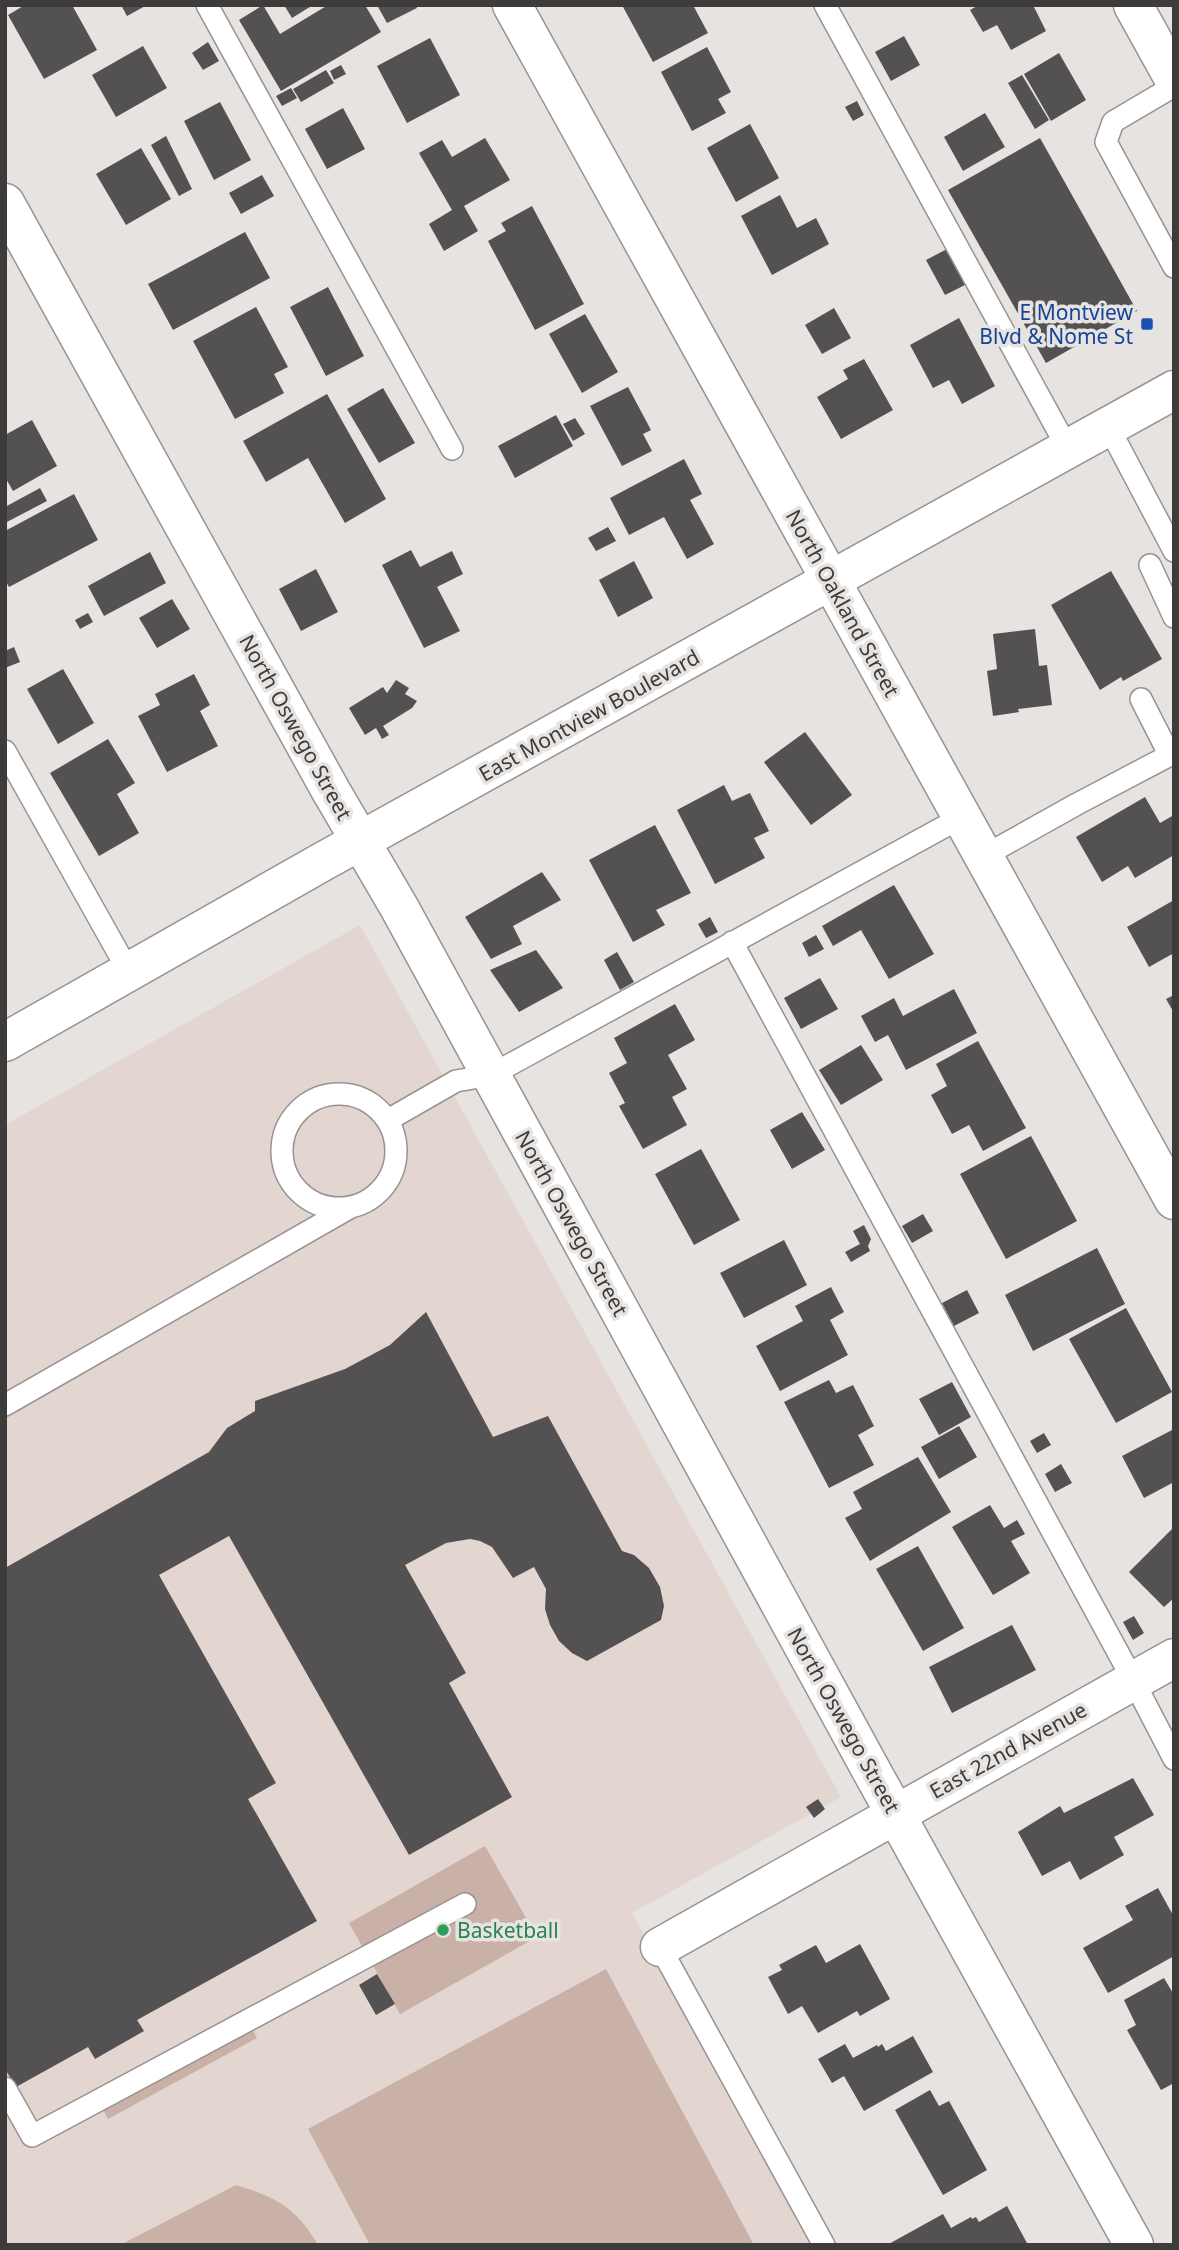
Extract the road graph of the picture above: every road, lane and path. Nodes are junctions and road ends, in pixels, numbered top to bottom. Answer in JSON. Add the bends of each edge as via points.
{"nodes":[{"id":1,"x":207,"y":5,"type":"edge"},
{"id":2,"x":512,"y":5,"type":"edge"},
{"id":3,"x":825,"y":5,"type":"edge"},
{"id":4,"x":1133,"y":5,"type":"edge"},
{"id":5,"x":1174,"y":79,"type":"edge"},
{"id":6,"x":1174,"y":86,"type":"edge"},
{"id":7,"x":5,"y":203,"type":"edge"},
{"id":8,"x":1174,"y":267,"type":"edge"},
{"id":9,"x":1174,"y":390,"type":"edge"},
{"id":10,"x":1108,"y":426,"type":"junction"},
{"id":11,"x":452,"y":449,"type":"dead end"},
{"id":12,"x":1068,"y":449,"type":"junction"},
{"id":13,"x":1174,"y":551,"type":"edge"},
{"id":14,"x":1150,"y":565,"type":"dead end"},
{"id":15,"x":831,"y":582,"type":"junction"},
{"id":16,"x":1174,"y":617,"type":"edge"},
{"id":17,"x":1141,"y":699,"type":"dead end"},
{"id":18,"x":5,"y":751,"type":"edge"},
{"id":19,"x":1172,"y":755,"type":"edge"},
{"id":20,"x":962,"y":817,"type":"junction"},
{"id":21,"x":360,"y":841,"type":"junction"},
{"id":22,"x":984,"y":856,"type":"junction"},
{"id":23,"x":732,"y":942,"type":"junction"},
{"id":24,"x":129,"y":972,"type":"junction"},
{"id":25,"x":5,"y":1042,"type":"edge"},
{"id":26,"x":491,"y":1075,"type":"junction"},
{"id":27,"x":388,"y":1121,"type":"junction"},
{"id":28,"x":1174,"y":1200,"type":"edge"},
{"id":29,"x":351,"y":1207,"type":"junction"},
{"id":30,"x":5,"y":1405,"type":"edge"},
{"id":31,"x":1174,"y":1658,"type":"edge"},
{"id":32,"x":1133,"y":1680,"type":"junction"},
{"id":33,"x":1174,"y":1759,"type":"edge"},
{"id":34,"x":895,"y":1814,"type":"junction"},
{"id":35,"x":465,"y":1904,"type":"dead end"},
{"id":36,"x":660,"y":1947,"type":"joint"},
{"id":37,"x":5,"y":2088,"type":"edge"},
{"id":38,"x":824,"y":2245,"type":"edge"},
{"id":39,"x":1134,"y":2245,"type":"edge"}],
"edges":[{"from":1,"to":11,"type":"lane"},
{"from":2,"to":15,"type":"street","name":"North Oakland Street"},
{"from":3,"to":12,"type":"lane"},
{"from":4,"to":5,"type":"street"},
{"from":6,"to":8,"type":"lane","via":[[1113,122],[1106,142]]},
{"from":7,"to":21,"type":"street","name":"North Oswego Street"},
{"from":9,"to":10,"type":"street","name":"East Montview Boulevard"},
{"from":10,"to":12,"type":"street","name":"East Montview Boulevard"},
{"from":10,"to":13,"type":"lane"},
{"from":12,"to":15,"type":"street","name":"East Montview Boulevard"},
{"from":14,"to":16,"type":"lane"},
{"from":15,"to":20,"type":"street","name":"North Oakland Street"},
{"from":15,"to":21,"type":"street","name":"East Montview Boulevard"},
{"from":17,"to":19,"type":"lane"},
{"from":18,"to":24,"type":"lane"},
{"from":19,"to":22,"type":"lane"},
{"from":20,"to":22,"type":"street","name":"North Oakland Street"},
{"from":20,"to":23,"type":"lane"},
{"from":21,"to":24,"type":"street","name":"East Montview Boulevard"},
{"from":21,"to":26,"type":"street","name":"North Oswego Street"},
{"from":22,"to":28,"type":"street","name":"North Oakland Street"},
{"from":23,"to":26,"type":"lane"},
{"from":23,"to":32,"type":"lane"},
{"from":24,"to":25,"type":"street","name":"East Montview Boulevard"},
{"from":26,"to":27,"type":"lane","via":[[456,1081]]},
{"from":26,"to":34,"type":"street","name":"North Oswego Street"},
{"from":27,"to":29,"type":"lane","via":[[397,1156],[392,1173],[368,1201]]},
{"from":27,"to":29,"type":"lane","via":[[358,1097],[338,1094],[303,1107],[290,1122],[282,1160],[288,1178],[315,1203]]},
{"from":29,"to":30,"type":"lane"},
{"from":31,"to":32,"type":"street","name":"East 22nd Avenue"},
{"from":32,"to":33,"type":"lane"},
{"from":32,"to":34,"type":"street","name":"East 22nd Avenue"},
{"from":34,"to":36,"type":"street","name":"East 22nd Avenue"},
{"from":34,"to":39,"type":"street","name":"North Oswego Street"},
{"from":35,"to":37,"type":"lane","via":[[32,2136]]},
{"from":36,"to":38,"type":"lane"}]}
